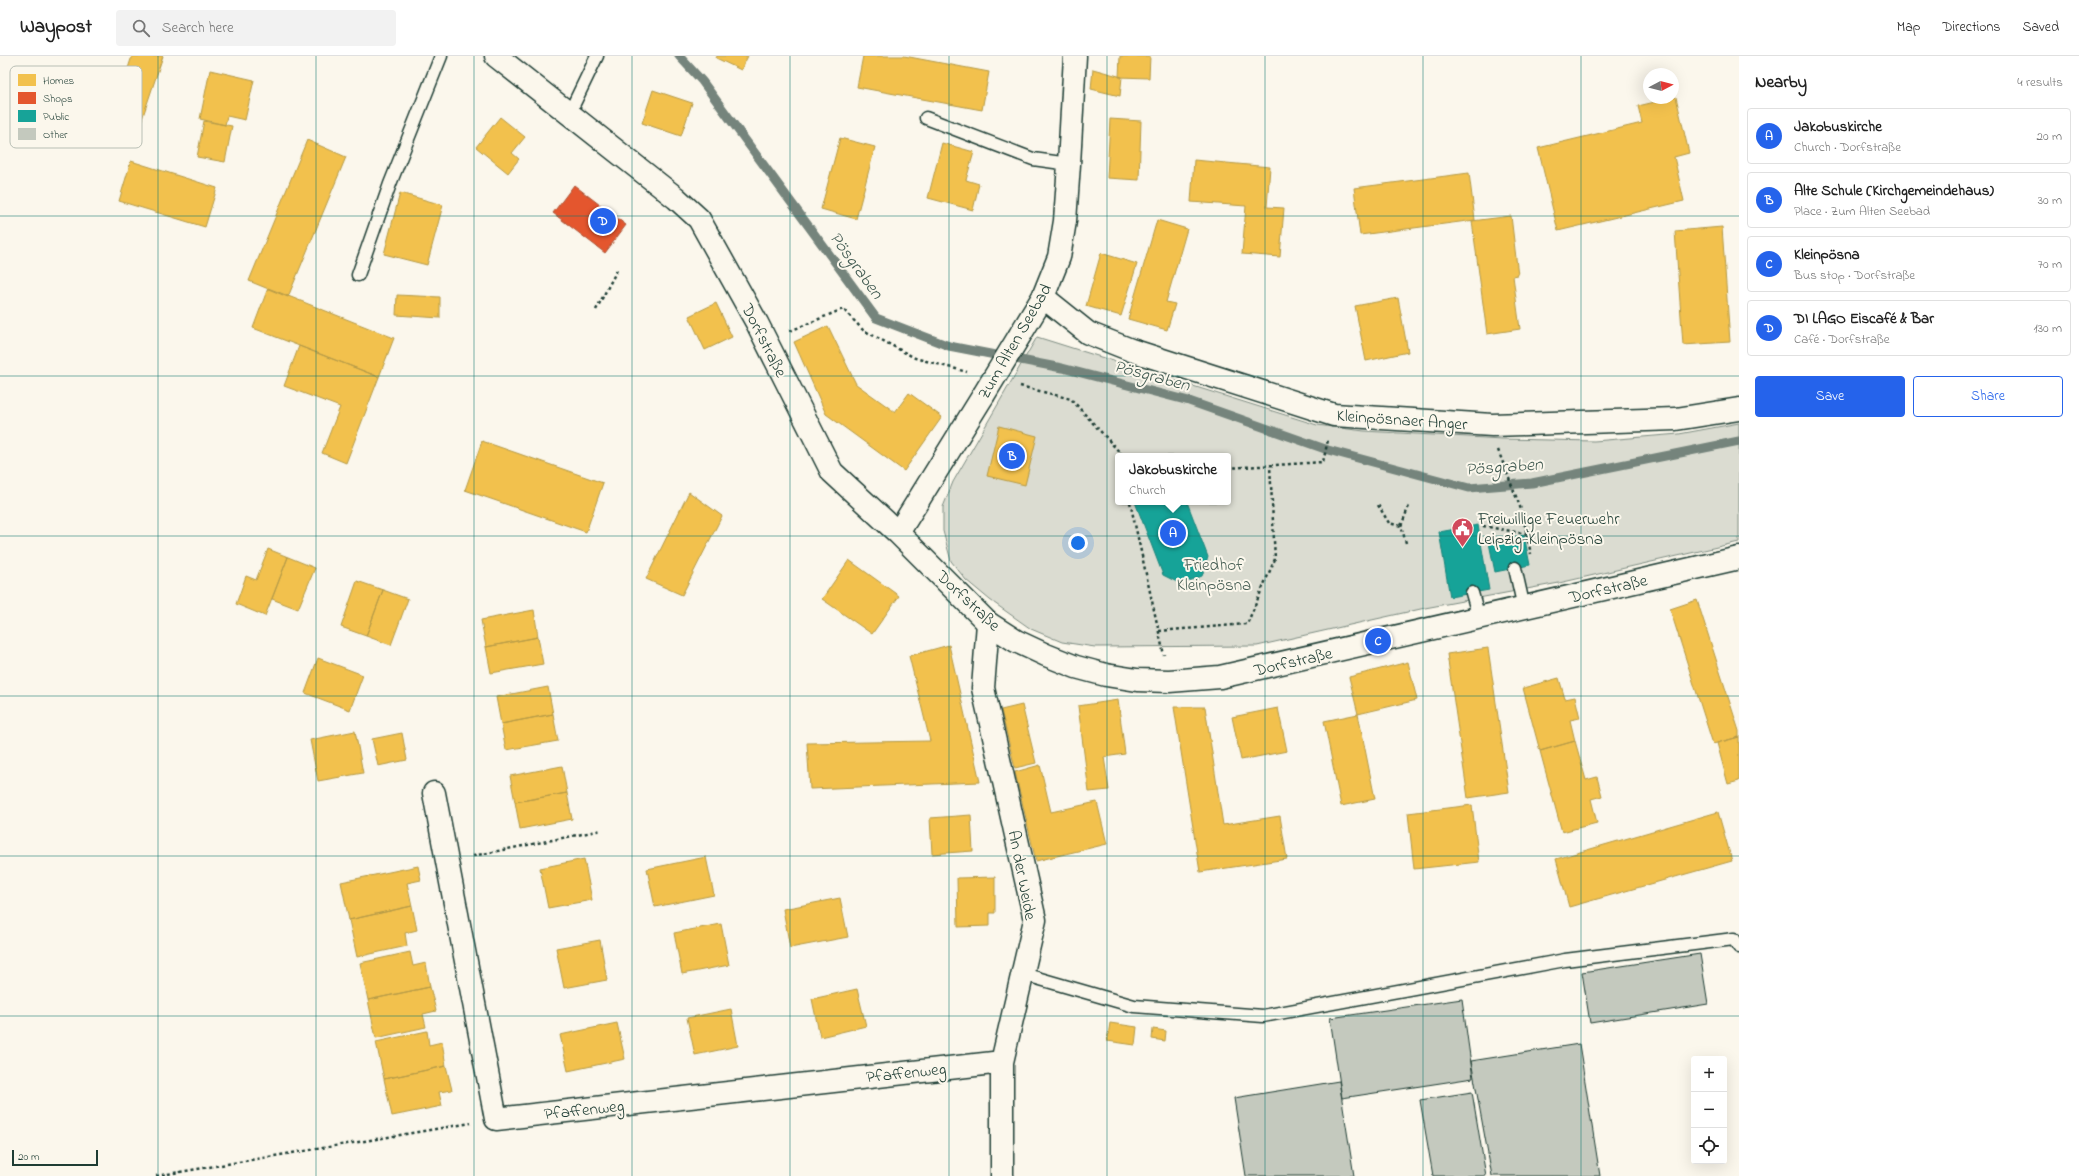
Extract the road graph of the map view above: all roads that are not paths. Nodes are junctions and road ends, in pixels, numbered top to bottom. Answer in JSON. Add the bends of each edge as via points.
{"nodes":[{"id":1,"x":441,"y":56,"type":"edge"},
{"id":2,"x":496,"y":56,"type":"edge"},
{"id":3,"x":597,"y":56,"type":"edge"},
{"id":4,"x":1075,"y":56,"type":"edge"},
{"id":5,"x":569,"y":114,"type":"junction"},
{"id":6,"x":926,"y":118,"type":"dead end"},
{"id":7,"x":1069,"y":164,"type":"junction"},
{"id":8,"x":358,"y":275,"type":"dead end"},
{"id":9,"x":1043,"y":297,"type":"junction"},
{"id":10,"x":1739,"y":410,"type":"edge"},
{"id":11,"x":898,"y":533,"type":"junction"},
{"id":12,"x":1739,"y":558,"type":"edge"},
{"id":13,"x":1515,"y":568,"type":"dead end"},
{"id":14,"x":1472,"y":593,"type":"dead end"},
{"id":15,"x":1524,"y":608,"type":"junction"},
{"id":16,"x":1479,"y":618,"type":"junction"},
{"id":17,"x":988,"y":623,"type":"junction"},
{"id":18,"x":434,"y":793,"type":"dead end"},
{"id":19,"x":1739,"y":947,"type":"edge"},
{"id":20,"x":1022,"y":974,"type":"junction"},
{"id":21,"x":1002,"y":1062,"type":"junction"},
{"id":22,"x":1002,"y":1176,"type":"edge"}],
"edges":[{"from":1,"to":8,"type":"lane","via":[[390,184]]},
{"from":2,"to":5,"type":"street","name":"Dorfstraße"},
{"from":3,"to":5,"type":"lane"},
{"from":4,"to":7,"type":"street","name":"Zum Alten Seebad"},
{"from":5,"to":11,"type":"street","name":"Dorfstraße","via":[[676,198],[699,220],[766,341],[832,472]]},
{"from":6,"to":7,"type":"lane","via":[[1034,159]]},
{"from":7,"to":9,"type":"street","name":"Zum Alten Seebad","via":[[1065,221],[1059,256]]},
{"from":9,"to":10,"type":"street","name":"Kleinpösnaer Anger","via":[[1088,333],[1131,350],[1334,415],[1492,425],[1676,419]]},
{"from":9,"to":11,"type":"street","name":"Zum Alten Seebad","bridge":true},
{"from":11,"to":17,"type":"street","name":"Dorfstraße"},
{"from":12,"to":15,"type":"street","name":"Dorfstraße"},
{"from":13,"to":15,"type":"lane"},
{"from":14,"to":16,"type":"lane"},
{"from":15,"to":16,"type":"street","name":"Dorfstraße"},
{"from":16,"to":17,"type":"street","name":"Dorfstraße","via":[[1220,678],[1169,681],[1122,677],[1076,667],[1016,641]]},
{"from":17,"to":20,"type":"street","name":"An der Weide","via":[[983,688],[1035,920]]},
{"from":18,"to":21,"type":"street","name":"Pfaffenweg","via":[[496,1119]]},
{"from":19,"to":20,"type":"lane","via":[[1734,939],[1565,960],[1263,1016],[1134,1006]]},
{"from":20,"to":21,"type":"street","name":"An der Weide"},
{"from":21,"to":22,"type":"street","name":"An der Weide"}]}
